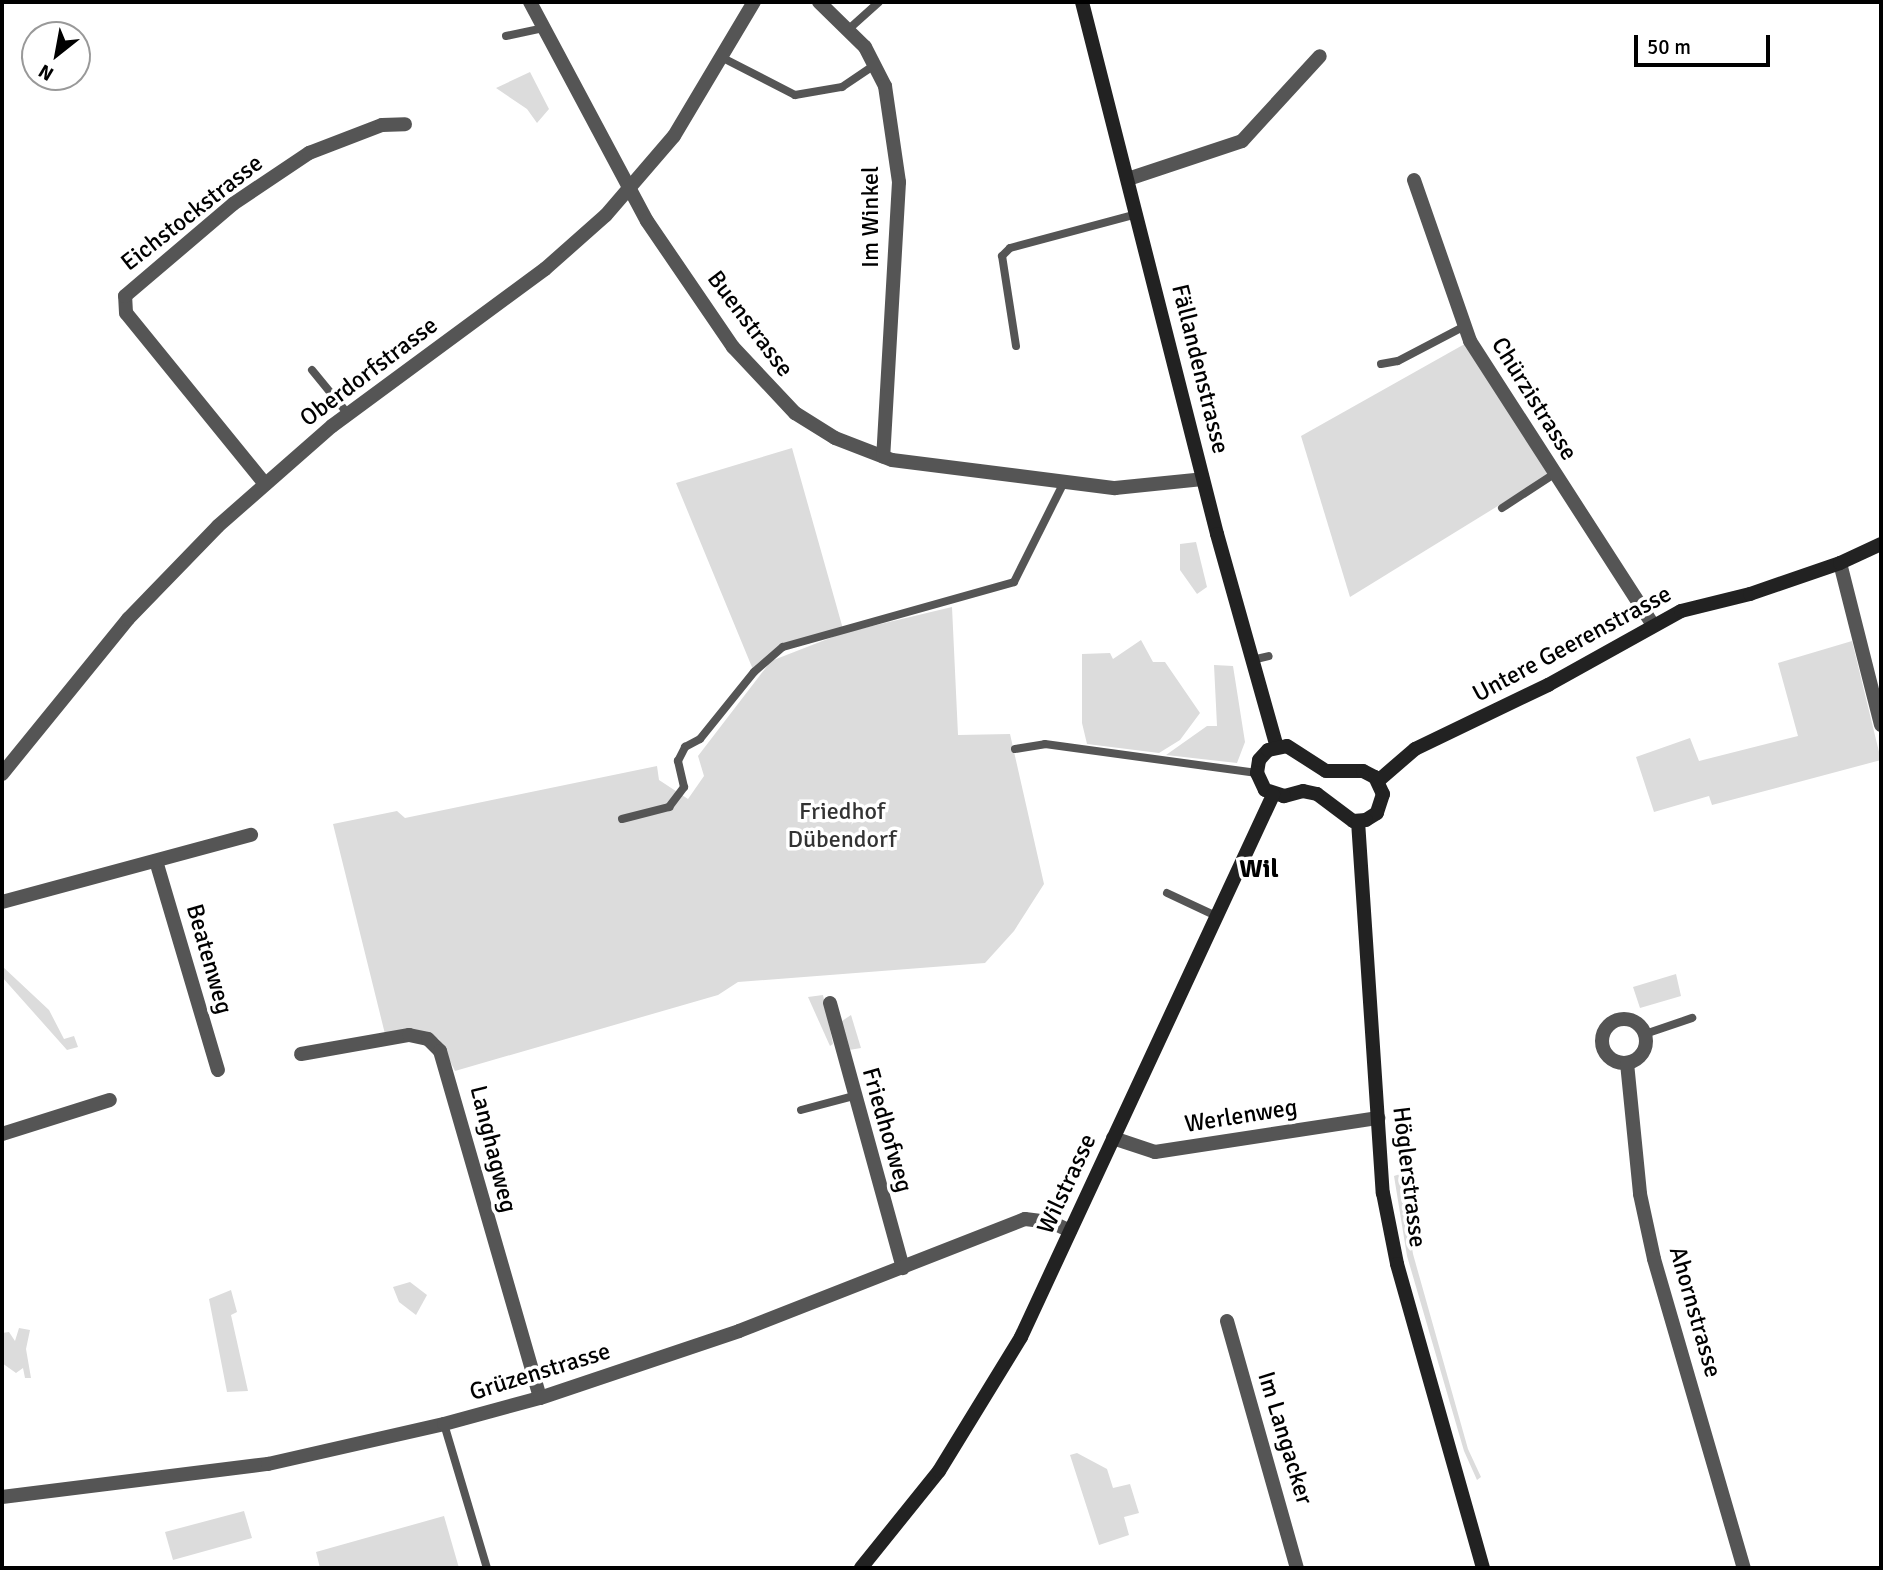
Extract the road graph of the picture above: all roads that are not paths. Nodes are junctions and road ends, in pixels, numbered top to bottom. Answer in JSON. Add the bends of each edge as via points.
{"nodes":[{"id":1,"x":530,"y":2,"type":"edge"},
{"id":2,"x":754,"y":2,"type":"edge"},
{"id":3,"x":820,"y":2,"type":"edge"},
{"id":4,"x":879,"y":2,"type":"edge"},
{"id":5,"x":1082,"y":2,"type":"edge"},
{"id":6,"x":543,"y":28,"type":"junction"},
{"id":7,"x":850,"y":28,"type":"junction"},
{"id":8,"x":506,"y":36,"type":"dead end"},
{"id":9,"x":1320,"y":57,"type":"dead end"},
{"id":10,"x":723,"y":58,"type":"junction"},
{"id":11,"x":875,"y":65,"type":"junction"},
{"id":12,"x":405,"y":124,"type":"dead end"},
{"id":13,"x":1128,"y":179,"type":"junction"},
{"id":14,"x":1413,"y":180,"type":"dead end"},
{"id":15,"x":631,"y":187,"type":"junction"},
{"id":16,"x":1137,"y":214,"type":"junction"},
{"id":17,"x":1465,"y":326,"type":"junction"},
{"id":18,"x":1016,"y":346,"type":"dead end"},
{"id":19,"x":1381,"y":364,"type":"dead end"},
{"id":20,"x":312,"y":370,"type":"dead end"},
{"id":21,"x":348,"y":414,"type":"junction"},
{"id":22,"x":883,"y":457,"type":"junction"},
{"id":23,"x":1555,"y":474,"type":"junction"},
{"id":24,"x":1203,"y":479,"type":"junction"},
{"id":25,"x":265,"y":484,"type":"junction"},
{"id":26,"x":1063,"y":484,"type":"junction"},
{"id":27,"x":1502,"y":508,"type":"dead end"},
{"id":28,"x":1881,"y":544,"type":"edge"},
{"id":29,"x":1840,"y":563,"type":"junction"},
{"id":30,"x":1653,"y":625,"type":"junction"},
{"id":31,"x":1269,"y":656,"type":"dead end"},
{"id":32,"x":1252,"y":660,"type":"junction"},
{"id":33,"x":1881,"y":725,"type":"edge"},
{"id":34,"x":1277,"y":747,"type":"junction"},
{"id":35,"x":1015,"y":749,"type":"dead end"},
{"id":36,"x":1257,"y":773,"type":"junction"},
{"id":37,"x":2,"y":774,"type":"edge"},
{"id":38,"x":1378,"y":780,"type":"junction"},
{"id":39,"x":1273,"y":794,"type":"junction"},
{"id":40,"x":622,"y":819,"type":"dead end"},
{"id":41,"x":1358,"y":821,"type":"junction"},
{"id":42,"x":251,"y":835,"type":"dead end"},
{"id":43,"x":156,"y":861,"type":"junction"},
{"id":44,"x":1167,"y":893,"type":"dead end"},
{"id":45,"x":2,"y":902,"type":"edge"},
{"id":46,"x":1216,"y":916,"type":"junction"},
{"id":47,"x":830,"y":1003,"type":"dead end"},
{"id":48,"x":1692,"y":1018,"type":"dead end"},
{"id":49,"x":1646,"y":1034,"type":"junction"},
{"id":50,"x":301,"y":1054,"type":"dead end"},
{"id":51,"x":1627,"y":1063,"type":"junction"},
{"id":52,"x":218,"y":1070,"type":"dead end"},
{"id":53,"x":854,"y":1096,"type":"junction"},
{"id":54,"x":110,"y":1100,"type":"dead end"},
{"id":55,"x":801,"y":1110,"type":"dead end"},
{"id":56,"x":1378,"y":1118,"type":"junction"},
{"id":57,"x":2,"y":1134,"type":"edge"},
{"id":58,"x":1113,"y":1138,"type":"junction"},
{"id":59,"x":1070,"y":1231,"type":"junction"},
{"id":60,"x":903,"y":1268,"type":"junction"},
{"id":61,"x":1227,"y":1321,"type":"dead end"},
{"id":62,"x":540,"y":1398,"type":"junction"},
{"id":63,"x":444,"y":1424,"type":"junction"},
{"id":64,"x":2,"y":1497,"type":"edge"},
{"id":65,"x":487,"y":1568,"type":"edge"},
{"id":66,"x":861,"y":1568,"type":"edge"},
{"id":67,"x":1297,"y":1568,"type":"edge"},
{"id":68,"x":1483,"y":1568,"type":"edge"},
{"id":69,"x":1744,"y":1568,"type":"edge"}],
"edges":[{"from":1,"to":6,"type":"street","name":"Buenstrasse"},
{"from":2,"to":10,"type":"street","name":"Oberdorfstrasse"},
{"from":3,"to":7,"type":"street","name":"Im Winkel"},
{"from":4,"to":7,"type":"lane"},
{"from":5,"to":13,"type":"main road","name":"Fällandenstrasse"},
{"from":6,"to":8,"type":"lane"},
{"from":6,"to":15,"type":"street","name":"Buenstrasse"},
{"from":7,"to":11,"type":"street","name":"Im Winkel"},
{"from":9,"to":13,"type":"street","via":[[1242,141]]},
{"from":10,"to":11,"type":"lane","via":[[795,95],[842,87]]},
{"from":10,"to":15,"type":"street","name":"Oberdorfstrasse","via":[[674,136]]},
{"from":11,"to":22,"type":"street","name":"Im Winkel","via":[[885,86],[899,182]]},
{"from":12,"to":25,"type":"street","name":"Eichstockstrasse","via":[[382,125],[309,153],[233,204],[125,296],[126,313]]},
{"from":13,"to":16,"type":"main road","name":"Fällandenstrasse"},
{"from":14,"to":17,"type":"street","name":"Chürzistrasse"},
{"from":15,"to":21,"type":"street","name":"Oberdorfstrasse","via":[[545,269]]},
{"from":15,"to":22,"type":"street","name":"Buenstrasse","via":[[655,233],[765,385],[812,426]]},
{"from":16,"to":18,"type":"lane","via":[[1010,248],[1002,256]]},
{"from":16,"to":24,"type":"main road","name":"Fällandenstrasse"},
{"from":17,"to":19,"type":"lane","via":[[1398,361]]},
{"from":17,"to":23,"type":"street","name":"Chürzistrasse","via":[[1470,341]]},
{"from":20,"to":21,"type":"lane"},
{"from":21,"to":25,"type":"street","name":"Oberdorfstrasse"},
{"from":22,"to":26,"type":"street","name":"Buenstrasse"},
{"from":23,"to":27,"type":"lane"},
{"from":23,"to":30,"type":"street","name":"Chürzistrasse"},
{"from":24,"to":26,"type":"street","name":"Buenstrasse","via":[[1115,488]]},
{"from":24,"to":32,"type":"main road","name":"Fällandenstrasse"},
{"from":25,"to":37,"type":"street","name":"Oberdorfstrasse","via":[[128,619]]},
{"from":26,"to":40,"type":"lane","via":[[1014,582],[783,647],[754,671],[701,739],[685,747],[678,761],[684,786],[669,807]]},
{"from":28,"to":29,"type":"main road","name":"Untere Geerenstrasse"},
{"from":29,"to":30,"type":"main road","name":"Untere Geerenstrasse","via":[[1750,594],[1696,606]]},
{"from":29,"to":33,"type":"street"},
{"from":30,"to":38,"type":"main road","name":"Untere Geerenstrasse","via":[[1548,685],[1415,749]]},
{"from":31,"to":32,"type":"lane"},
{"from":32,"to":34,"type":"main road","name":"Fällandenstrasse"},
{"from":34,"to":36,"type":"main road","via":[[1263,754]]},
{"from":34,"to":38,"type":"main road","via":[[1293,748],[1326,771],[1363,771]]},
{"from":35,"to":36,"type":"lane","via":[[1045,744]]},
{"from":36,"to":39,"type":"main road","via":[[1261,785]]},
{"from":38,"to":41,"type":"main road","via":[[1381,807],[1372,817]]},
{"from":39,"to":41,"type":"main road","via":[[1317,794],[1342,815]]},
{"from":39,"to":46,"type":"main road","name":"Wilstrasse"},
{"from":41,"to":56,"type":"main road","name":"Höglerstrasse"},
{"from":42,"to":43,"type":"street"},
{"from":43,"to":45,"type":"street"},
{"from":43,"to":52,"type":"street","name":"Beatenweg"},
{"from":44,"to":46,"type":"lane"},
{"from":46,"to":58,"type":"main road","name":"Wilstrasse"},
{"from":47,"to":53,"type":"street","name":"Friedhofweg"},
{"from":48,"to":49,"type":"lane"},
{"from":49,"to":51,"type":"street","via":[[1643,1053]]},
{"from":49,"to":51,"type":"street","via":[[1638,1023],[1626,1018],[1607,1026],[1602,1048],[1612,1060]]},
{"from":50,"to":62,"type":"street","name":"Langhagweg","via":[[409,1035],[428,1040],[440,1051]]},
{"from":51,"to":69,"type":"street","name":"Ahornstrasse","via":[[1640,1194],[1654,1259]]},
{"from":53,"to":55,"type":"lane"},
{"from":53,"to":60,"type":"street","name":"Friedhofweg"},
{"from":54,"to":57,"type":"street"},
{"from":56,"to":58,"type":"street","name":"Werlenweg","via":[[1155,1152]]},
{"from":56,"to":68,"type":"main road","name":"Höglerstrasse","via":[[1383,1193],[1397,1264]]},
{"from":58,"to":59,"type":"main road","name":"Wilstrasse"},
{"from":59,"to":60,"type":"street","name":"Grüzenstrasse","via":[[1051,1222],[1025,1219]]},
{"from":59,"to":66,"type":"main road","name":"Wilstrasse","via":[[1021,1337],[966,1430]]},
{"from":60,"to":62,"type":"street","name":"Grüzenstrasse","via":[[739,1331]]},
{"from":61,"to":67,"type":"street","name":"Im Langacker"},
{"from":62,"to":63,"type":"street","name":"Grüzenstrasse"},
{"from":63,"to":64,"type":"street","name":"Grüzenstrasse","via":[[268,1464]]},
{"from":63,"to":65,"type":"lane"}]}
